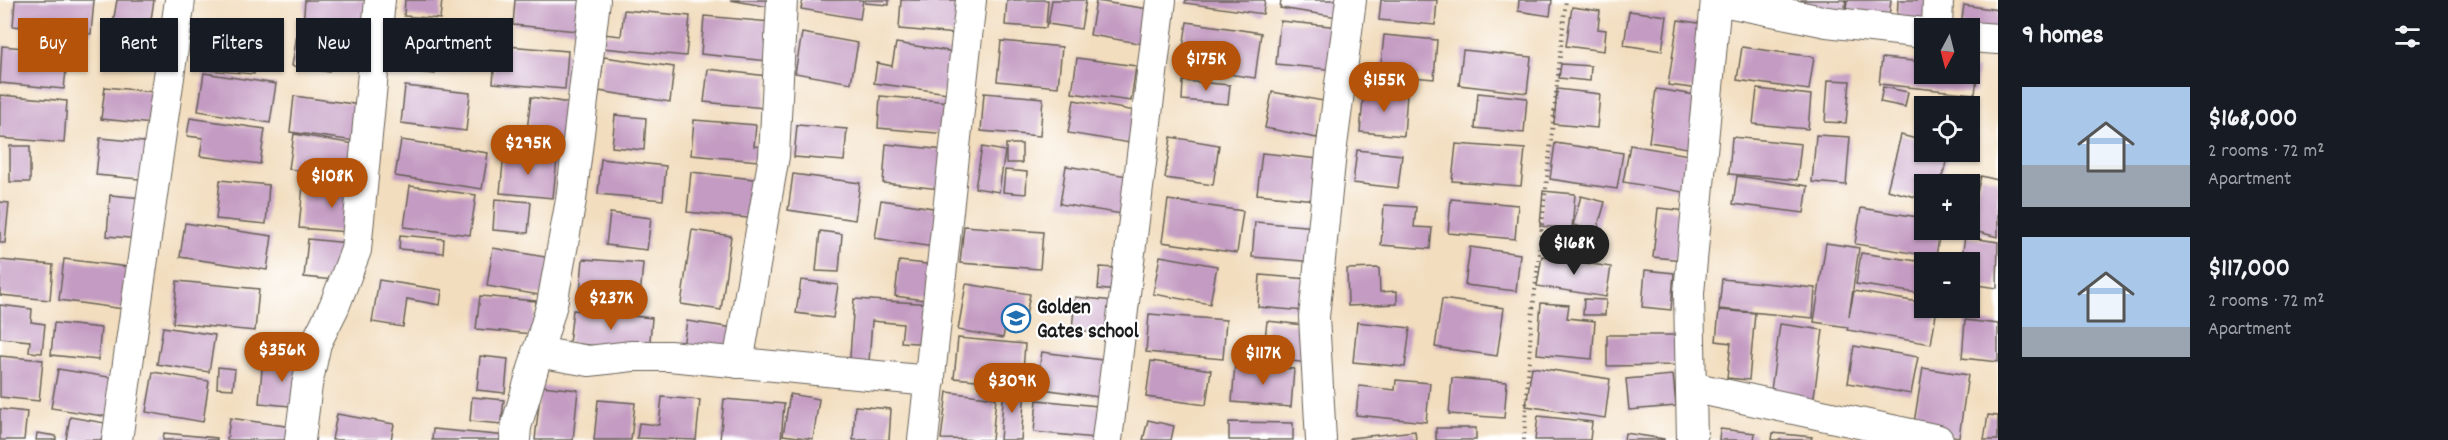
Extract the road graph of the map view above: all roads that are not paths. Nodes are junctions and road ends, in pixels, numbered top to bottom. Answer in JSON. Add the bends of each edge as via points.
{"nodes":[{"id":1,"x":180,"y":0,"type":"edge"},
{"id":2,"x":380,"y":0,"type":"edge"},
{"id":3,"x":595,"y":0,"type":"edge"},
{"id":4,"x":782,"y":0,"type":"edge"},
{"id":5,"x":970,"y":0,"type":"edge"},
{"id":6,"x":1161,"y":0,"type":"edge"},
{"id":7,"x":1351,"y":0,"type":"edge"},
{"id":8,"x":1716,"y":0,"type":"edge"},
{"id":9,"x":1938,"y":0,"type":"edge"},
{"id":10,"x":1780,"y":6,"type":"edge"},
{"id":11,"x":1937,"y":18,"type":"edge"},
{"id":12,"x":1914,"y":32,"type":"edge"},
{"id":13,"x":1980,"y":38,"type":"edge"},
{"id":14,"x":1998,"y":39,"type":"edge"},
{"id":15,"x":537,"y":352,"type":"junction"},
{"id":16,"x":738,"y":363,"type":"junction"},
{"id":17,"x":930,"y":381,"type":"junction"},
{"id":18,"x":1691,"y":387,"type":"junction"},
{"id":19,"x":117,"y":440,"type":"edge"},
{"id":20,"x":300,"y":440,"type":"edge"},
{"id":21,"x":515,"y":440,"type":"edge"},
{"id":22,"x":923,"y":440,"type":"edge"},
{"id":23,"x":1107,"y":440,"type":"edge"},
{"id":24,"x":1322,"y":440,"type":"edge"},
{"id":25,"x":1692,"y":440,"type":"edge"},
{"id":26,"x":1938,"y":440,"type":"edge"}],
"edges":[{"from":1,"to":19,"type":"street"},
{"from":2,"to":20,"type":"street","via":[[356,250],[316,343]]},
{"from":3,"to":15,"type":"street","via":[[571,200],[552,304]]},
{"from":4,"to":16,"type":"street","via":[[774,156]]},
{"from":5,"to":17,"type":"street"},
{"from":6,"to":23,"type":"street"},
{"from":7,"to":24,"type":"street","via":[[1314,317]]},
{"from":8,"to":10,"type":"street"},
{"from":8,"to":18,"type":"street","via":[[1689,293]]},
{"from":9,"to":11,"type":"street"},
{"from":10,"to":12,"type":"street","via":[[1827,22]]},
{"from":13,"to":14,"type":"street"},
{"from":15,"to":16,"type":"street","via":[[590,361],[669,356]]},
{"from":15,"to":21,"type":"street"},
{"from":16,"to":17,"type":"street"},
{"from":17,"to":22,"type":"street"},
{"from":18,"to":25,"type":"street"},
{"from":18,"to":26,"type":"street"}]}
